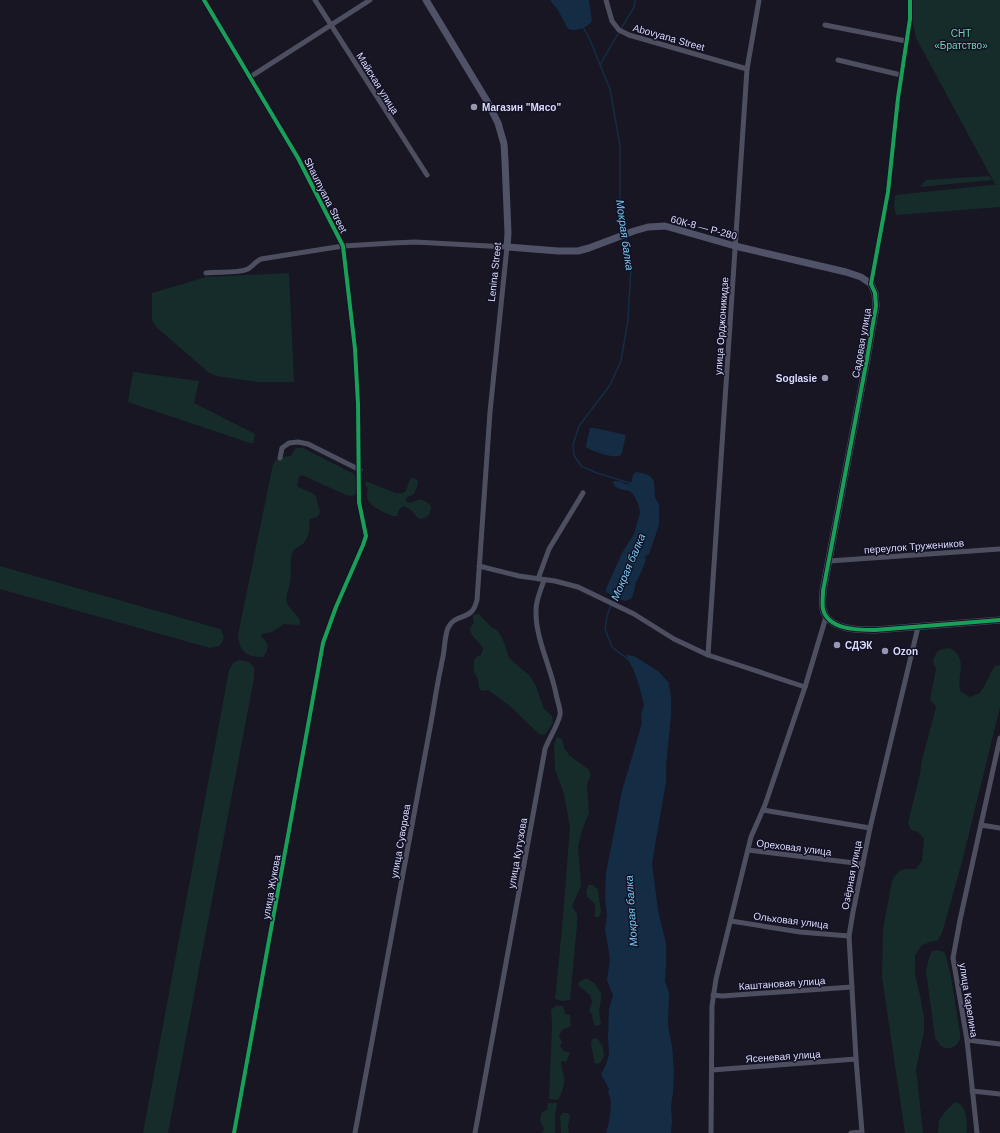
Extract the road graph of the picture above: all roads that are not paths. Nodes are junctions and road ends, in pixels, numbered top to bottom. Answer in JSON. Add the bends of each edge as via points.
{"nodes":[{"id":1,"x":204,"y":0,"type":"edge"},
{"id":2,"x":315,"y":0,"type":"edge"},
{"id":3,"x":370,"y":0,"type":"edge"},
{"id":4,"x":426,"y":0,"type":"edge"},
{"id":5,"x":606,"y":0,"type":"edge"},
{"id":6,"x":759,"y":0,"type":"edge"},
{"id":7,"x":910,"y":0,"type":"edge"},
{"id":8,"x":331,"y":25,"type":"junction"},
{"id":9,"x":825,"y":25,"type":"dead end"},
{"id":10,"x":906,"y":41,"type":"junction"},
{"id":11,"x":838,"y":60,"type":"dead end"},
{"id":12,"x":747,"y":69,"type":"junction"},
{"id":13,"x":902,"y":75,"type":"junction"},
{"id":14,"x":250,"y":76,"type":"junction"},
{"id":15,"x":426,"y":175,"type":"dead end"},
{"id":16,"x":343,"y":246,"type":"junction"},
{"id":17,"x":507,"y":246,"type":"junction"},
{"id":18,"x":735,"y":246,"type":"junction"},
{"id":19,"x":206,"y":273,"type":"dead end"},
{"id":20,"x":871,"y":284,"type":"junction"},
{"id":21,"x":280,"y":458,"type":"dead end"},
{"id":22,"x":360,"y":470,"type":"junction"},
{"id":23,"x":583,"y":493,"type":"dead end"},
{"id":24,"x":1000,"y":549,"type":"edge"},
{"id":25,"x":829,"y":561,"type":"junction"},
{"id":26,"x":479,"y":566,"type":"junction"},
{"id":27,"x":538,"y":579,"type":"junction"},
{"id":28,"x":544,"y":580,"type":"junction"},
{"id":29,"x":826,"y":617,"type":"junction"},
{"id":30,"x":1000,"y":620,"type":"edge"},
{"id":31,"x":918,"y":627,"type":"junction"},
{"id":32,"x":323,"y":643,"type":"joint"},
{"id":33,"x":708,"y":655,"type":"junction"},
{"id":34,"x":805,"y":686,"type":"junction"},
{"id":35,"x":1000,"y":738,"type":"edge"},
{"id":36,"x":763,"y":810,"type":"junction"},
{"id":37,"x":981,"y":825,"type":"junction"},
{"id":38,"x":870,"y":828,"type":"junction"},
{"id":39,"x":1000,"y":828,"type":"edge"},
{"id":40,"x":748,"y":850,"type":"junction"},
{"id":41,"x":862,"y":864,"type":"junction"},
{"id":42,"x":730,"y":921,"type":"junction"},
{"id":43,"x":849,"y":936,"type":"junction"},
{"id":44,"x":852,"y":987,"type":"junction"},
{"id":45,"x":713,"y":995,"type":"junction"},
{"id":46,"x":967,"y":1040,"type":"junction"},
{"id":47,"x":1000,"y":1044,"type":"edge"},
{"id":48,"x":856,"y":1059,"type":"junction"},
{"id":49,"x":712,"y":1070,"type":"junction"},
{"id":50,"x":972,"y":1091,"type":"junction"},
{"id":51,"x":1000,"y":1094,"type":"edge"},
{"id":52,"x":862,"y":1132,"type":"edge"},
{"id":53,"x":234,"y":1133,"type":"edge"},
{"id":54,"x":355,"y":1133,"type":"edge"},
{"id":55,"x":475,"y":1133,"type":"edge"},
{"id":56,"x":711,"y":1133,"type":"edge"},
{"id":57,"x":851,"y":1133,"type":"edge"},
{"id":58,"x":977,"y":1133,"type":"edge"}],
"edges":[{"from":1,"to":14,"type":"street","name":"Shaumyana Street"},
{"from":2,"to":8,"type":"street","name":"Майская улица"},
{"from":3,"to":8,"type":"street"},
{"from":4,"to":17,"type":"street","name":"Lenina Street","via":[[498,123],[506,161]]},
{"from":5,"to":12,"type":"street","name":"Abovyana Street","via":[[612,21],[619,30],[628,35]]},
{"from":6,"to":12,"type":"street","name":"улица Орджоникидзе"},
{"from":7,"to":10,"type":"street","name":"Садовая улица"},
{"from":8,"to":14,"type":"street"},
{"from":8,"to":15,"type":"street","name":"Майская улица"},
{"from":9,"to":10,"type":"street"},
{"from":10,"to":13,"type":"street","name":"Садовая улица"},
{"from":11,"to":13,"type":"street"},
{"from":12,"to":18,"type":"street","name":"улица Орджоникидзе"},
{"from":13,"to":20,"type":"street","name":"Садовая улица","via":[[888,192]]},
{"from":14,"to":16,"type":"street","name":"Shaumyana Street","via":[[298,158]]},
{"from":16,"to":17,"type":"street","via":[[415,242]]},
{"from":16,"to":19,"type":"street","via":[[261,259],[243,270]]},
{"from":16,"to":22,"type":"street","name":"Shaumyana Street","via":[[355,349]]},
{"from":17,"to":18,"type":"street","name":"60К-8 — Р-280","via":[[578,251],[634,231],[665,226]]},
{"from":17,"to":26,"type":"street","name":"Lenina Street","via":[[490,412]]},
{"from":18,"to":20,"type":"street","name":"60К-8 — Р-280","via":[[846,272]]},
{"from":18,"to":33,"type":"street","name":"улица Орджоникидзе"},
{"from":20,"to":25,"type":"street","name":"Садовая улица","via":[[876,306]]},
{"from":21,"to":22,"type":"street","via":[[282,448],[288,443],[298,442],[308,444]]},
{"from":22,"to":32,"type":"street","name":"Shaumyana Street","via":[[359,502],[366,536]]},
{"from":23,"to":27,"type":"street","via":[[549,549]]},
{"from":24,"to":25,"type":"street","name":"переулок Тружеников"},
{"from":25,"to":29,"type":"street","name":"Садовая улица","via":[[822,601]]},
{"from":26,"to":27,"type":"street"},
{"from":26,"to":54,"type":"street","name":"улица Суворова","via":[[475,607],[453,622],[447,631]]},
{"from":27,"to":28,"type":"street"},
{"from":28,"to":33,"type":"street","via":[[567,584],[589,592]]},
{"from":28,"to":55,"type":"street","name":"улица Кутузова","via":[[537,602],[536,616],[560,714],[545,749]]},
{"from":29,"to":31,"type":"street","via":[[838,626],[857,630]]},
{"from":29,"to":34,"type":"street","name":"Садовая улица"},
{"from":30,"to":31,"type":"street"},
{"from":31,"to":38,"type":"street","name":"Озёрная улица"},
{"from":32,"to":53,"type":"street","name":"улица Жукова"},
{"from":33,"to":34,"type":"street"},
{"from":34,"to":36,"type":"street","name":"Садовая улица"},
{"from":35,"to":37,"type":"street","name":"улица Карелина"},
{"from":36,"to":38,"type":"street"},
{"from":36,"to":40,"type":"street","name":"Садовая улица"},
{"from":37,"to":39,"type":"street"},
{"from":37,"to":46,"type":"street","name":"улица Карелина","via":[[953,958]]},
{"from":38,"to":41,"type":"street","name":"Озёрная улица"},
{"from":40,"to":41,"type":"street","name":"Ореховая улица"},
{"from":40,"to":42,"type":"street","name":"Садовая улица"},
{"from":41,"to":43,"type":"street","name":"Озёрная улица"},
{"from":42,"to":43,"type":"street","name":"Ольховая улица","via":[[800,932]]},
{"from":42,"to":45,"type":"street","name":"Садовая улица"},
{"from":43,"to":44,"type":"street","name":"Озёрная улица"},
{"from":44,"to":45,"type":"street","name":"Каштановая улица"},
{"from":44,"to":48,"type":"street","name":"Озёрная улица"},
{"from":45,"to":49,"type":"street","name":"Садовая улица"},
{"from":46,"to":47,"type":"street"},
{"from":46,"to":50,"type":"street","name":"улица Карелина"},
{"from":48,"to":49,"type":"street","name":"Ясеневая улица"},
{"from":48,"to":52,"type":"street","name":"Озёрная улица"},
{"from":49,"to":56,"type":"street","name":"Садовая улица"},
{"from":50,"to":51,"type":"street"},
{"from":50,"to":58,"type":"street","name":"улица Карелина"},
{"from":52,"to":57,"type":"street"}]}
